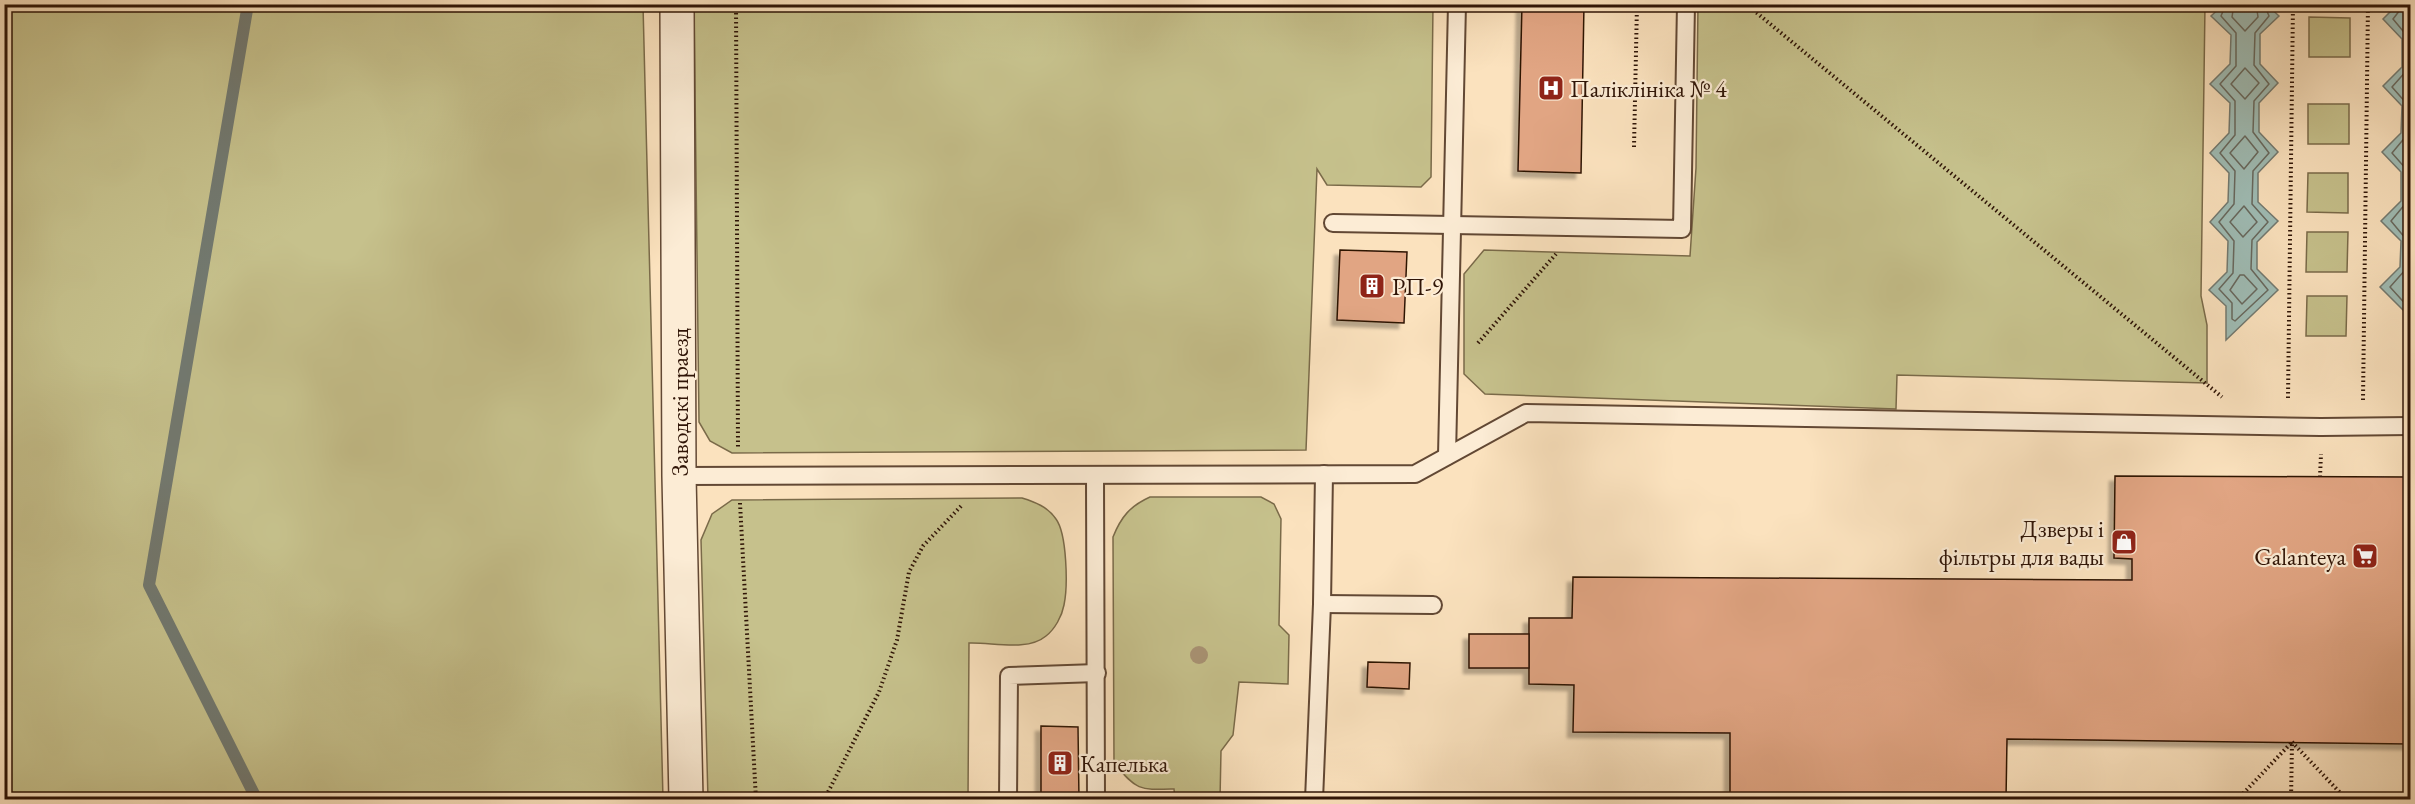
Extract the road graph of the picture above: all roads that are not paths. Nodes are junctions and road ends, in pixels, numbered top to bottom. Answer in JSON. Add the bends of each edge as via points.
{"nodes":[{"id":1,"x":677,"y":4,"type":"edge"},
{"id":2,"x":1457,"y":4,"type":"edge"},
{"id":3,"x":1686,"y":4,"type":"edge"},
{"id":4,"x":1333,"y":223,"type":"dead end"},
{"id":5,"x":1452,"y":225,"type":"junction"},
{"id":6,"x":2410,"y":426,"type":"edge"},
{"id":7,"x":1447,"y":456,"type":"junction"},
{"id":8,"x":1324,"y":474,"type":"junction"},
{"id":9,"x":1095,"y":475,"type":"junction"},
{"id":10,"x":679,"y":476,"type":"junction"},
{"id":11,"x":1322,"y":604,"type":"junction"},
{"id":12,"x":1433,"y":605,"type":"dead end"},
{"id":13,"x":1096,"y":673,"type":"junction"},
{"id":14,"x":686,"y":800,"type":"edge"},
{"id":15,"x":1008,"y":800,"type":"edge"},
{"id":16,"x":1096,"y":800,"type":"edge"},
{"id":17,"x":1314,"y":800,"type":"edge"}],
"edges":[{"from":1,"to":10,"type":"street","name":"Заводскі праезд"},
{"from":2,"to":5,"type":"lane"},
{"from":3,"to":5,"type":"lane","via":[[1682,229]]},
{"from":4,"to":5,"type":"lane"},
{"from":5,"to":7,"type":"lane"},
{"from":6,"to":7,"type":"lane","via":[[1526,413]]},
{"from":7,"to":8,"type":"lane","via":[[1415,474]]},
{"from":8,"to":9,"type":"lane"},
{"from":8,"to":11,"type":"lane"},
{"from":9,"to":10,"type":"lane"},
{"from":9,"to":13,"type":"lane"},
{"from":10,"to":14,"type":"street","name":"Заводскі праезд"},
{"from":11,"to":12,"type":"lane"},
{"from":11,"to":17,"type":"lane"},
{"from":13,"to":15,"type":"lane","via":[[1009,676]]},
{"from":13,"to":16,"type":"lane"}]}
